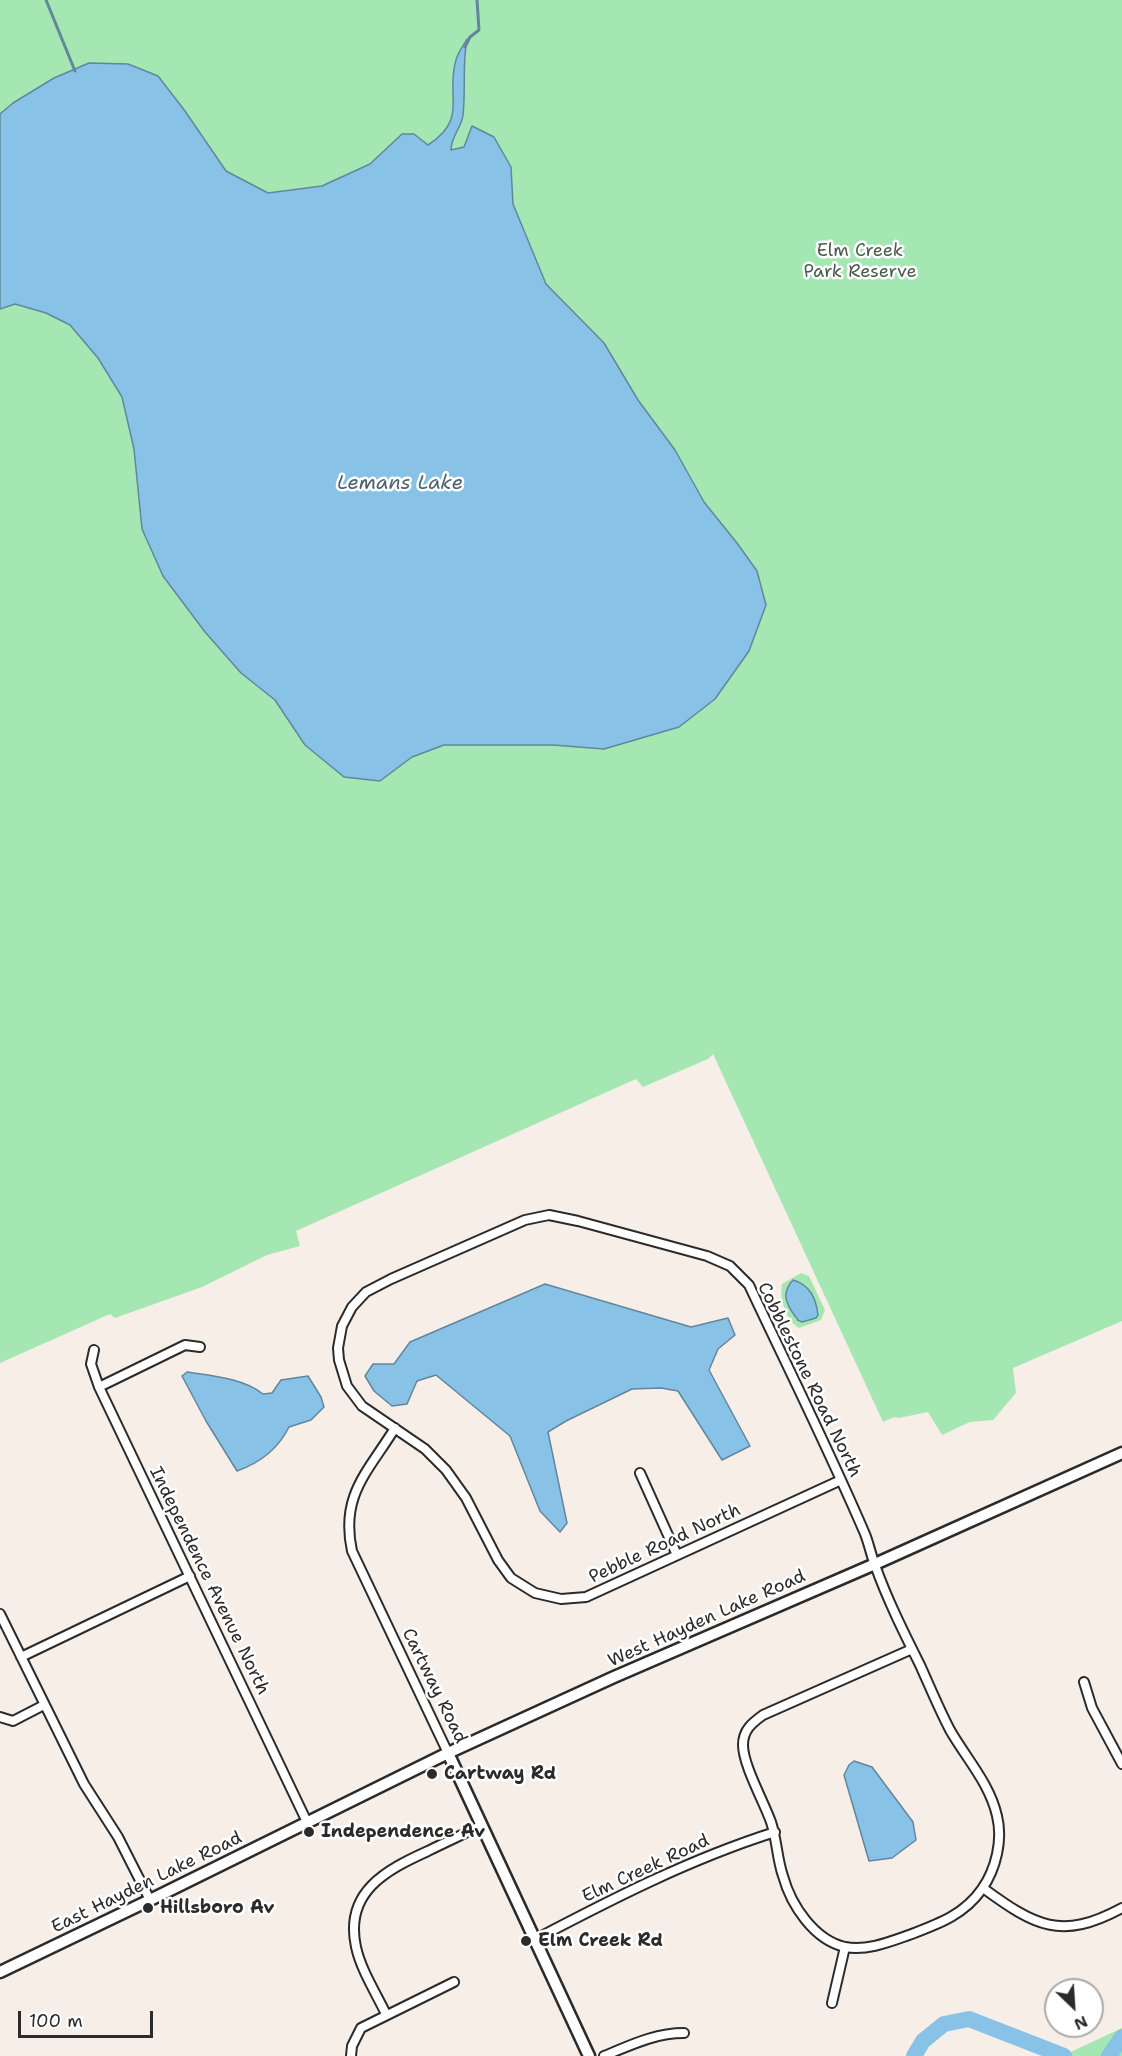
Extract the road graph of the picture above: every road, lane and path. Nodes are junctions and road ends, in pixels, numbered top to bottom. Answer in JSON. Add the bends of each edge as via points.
{"nodes":[{"id":1,"x":200,"y":1347,"type":"dead end"},
{"id":2,"x":94,"y":1350,"type":"dead end"},
{"id":3,"x":99,"y":1387,"type":"junction"},
{"id":4,"x":395,"y":1428,"type":"junction"},
{"id":5,"x":1122,"y":1453,"type":"edge"},
{"id":6,"x":640,"y":1473,"type":"dead end"},
{"id":7,"x":841,"y":1480,"type":"junction"},
{"id":8,"x":676,"y":1555,"type":"junction"},
{"id":9,"x":874,"y":1564,"type":"junction"},
{"id":10,"x":190,"y":1576,"type":"junction"},
{"id":11,"x":0,"y":1614,"type":"edge"},
{"id":12,"x":912,"y":1649,"type":"junction"},
{"id":13,"x":21,"y":1657,"type":"junction"},
{"id":14,"x":1084,"y":1682,"type":"dead end"},
{"id":15,"x":45,"y":1705,"type":"junction"},
{"id":16,"x":0,"y":1717,"type":"edge"},
{"id":17,"x":448,"y":1753,"type":"junction"},
{"id":18,"x":1122,"y":1764,"type":"edge"},
{"id":19,"x":307,"y":1822,"type":"junction"},
{"id":20,"x":482,"y":1826,"type":"junction"},
{"id":21,"x":775,"y":1832,"type":"junction"},
{"id":22,"x":983,"y":1888,"type":"junction"},
{"id":23,"x":150,"y":1900,"type":"junction"},
{"id":24,"x":1122,"y":1908,"type":"edge"},
{"id":25,"x":534,"y":1941,"type":"junction"},
{"id":26,"x":845,"y":1947,"type":"junction"},
{"id":27,"x":0,"y":1972,"type":"edge"},
{"id":28,"x":454,"y":1982,"type":"dead end"},
{"id":29,"x":832,"y":2003,"type":"dead end"},
{"id":30,"x":386,"y":2014,"type":"junction"},
{"id":31,"x":684,"y":2033,"type":"dead end"},
{"id":32,"x":351,"y":2056,"type":"edge"},
{"id":33,"x":589,"y":2056,"type":"edge"},
{"id":34,"x":604,"y":2056,"type":"edge"}],
"edges":[{"from":1,"to":3,"type":"street","via":[[185,1345]]},
{"from":2,"to":3,"type":"street","name":"Independence Avenue North","via":[[91,1364]]},
{"from":3,"to":10,"type":"street","name":"Independence Avenue North"},
{"from":4,"to":7,"type":"street","name":"Cobblestone Road North","via":[[362,1406],[342,1373],[339,1336],[352,1307],[366,1292],[391,1278],[525,1220],[549,1215],[707,1256],[730,1266],[748,1285]]},
{"from":4,"to":8,"type":"street","name":"Pebble Road North","via":[[446,1470],[511,1578],[535,1593],[561,1599],[586,1597]]},
{"from":4,"to":17,"type":"street","name":"Cartway Road","via":[[357,1485],[348,1535],[352,1551]]},
{"from":5,"to":9,"type":"main road","name":"West Hayden Lake Road"},
{"from":6,"to":8,"type":"street"},
{"from":7,"to":8,"type":"street","name":"Pebble Road North"},
{"from":7,"to":9,"type":"street","name":"Cobblestone Road North"},
{"from":9,"to":12,"type":"street","name":"Cobblestone Road North"},
{"from":9,"to":17,"type":"main road","name":"West Hayden Lake Road"},
{"from":10,"to":13,"type":"street"},
{"from":10,"to":19,"type":"street","name":"Independence Avenue North"},
{"from":11,"to":13,"type":"street"},
{"from":12,"to":21,"type":"street","via":[[763,1715],[749,1726],[743,1747]]},
{"from":12,"to":22,"type":"street","name":"Cobblestone Road North","via":[[950,1729],[995,1807],[1000,1843]]},
{"from":13,"to":15,"type":"street"},
{"from":14,"to":18,"type":"street","via":[[1092,1708]]},
{"from":15,"to":16,"type":"street","via":[[13,1720]]},
{"from":15,"to":23,"type":"street","via":[[84,1784],[118,1837]]},
{"from":17,"to":19,"type":"main road","name":"West Hayden Lake Road"},
{"from":17,"to":20,"type":"main road","name":"Cartway Road"},
{"from":19,"to":23,"type":"main road","name":"East Hayden Lake Road"},
{"from":20,"to":25,"type":"main road","name":"Cartway Road"},
{"from":20,"to":30,"type":"street","via":[[396,1865],[382,1874],[362,1900],[354,1932],[356,1948]]},
{"from":21,"to":25,"type":"street","name":"Elm Creek Road","via":[[734,1845],[624,1893]]},
{"from":21,"to":26,"type":"street","via":[[782,1875],[793,1900],[806,1921],[824,1937]]},
{"from":22,"to":24,"type":"street","via":[[1023,1916],[1056,1927],[1091,1922]]},
{"from":22,"to":26,"type":"street","name":"Cobblestone Road North","via":[[964,1910],[945,1921],[890,1942]]},
{"from":23,"to":27,"type":"main road","name":"East Hayden Lake Road"},
{"from":25,"to":33,"type":"main road","name":"Cartway Road"},
{"from":26,"to":29,"type":"street"},
{"from":28,"to":30,"type":"street"},
{"from":30,"to":32,"type":"street","via":[[361,2028]]},
{"from":31,"to":34,"type":"street","via":[[651,2037]]}]}
